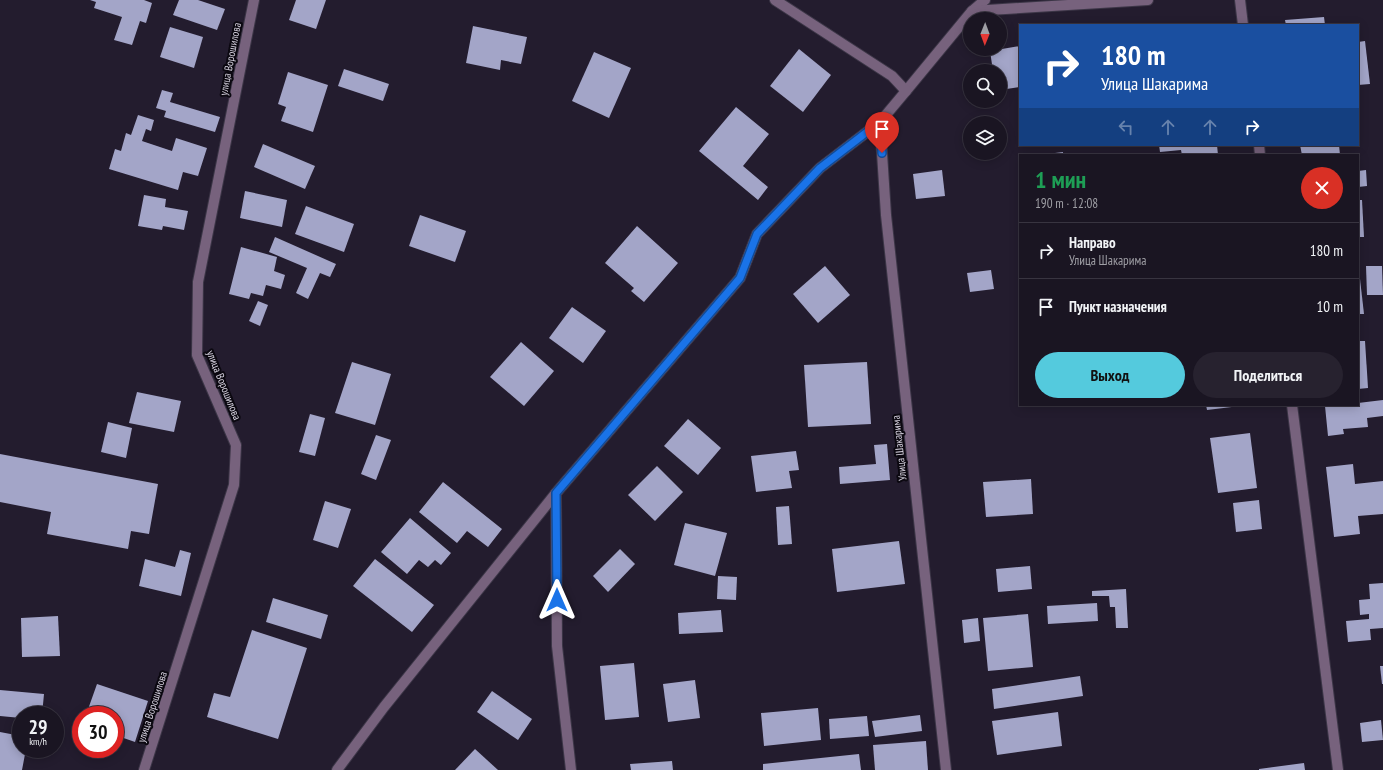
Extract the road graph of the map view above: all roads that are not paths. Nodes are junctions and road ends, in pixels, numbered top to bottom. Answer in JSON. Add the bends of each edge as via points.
{"nodes":[{"id":1,"x":254,"y":0,"type":"edge"},
{"id":2,"x":775,"y":0,"type":"edge"},
{"id":3,"x":985,"y":0,"type":"edge"},
{"id":4,"x":1148,"y":0,"type":"edge"},
{"id":5,"x":1240,"y":0,"type":"edge"},
{"id":6,"x":972,"y":11,"type":"junction"},
{"id":7,"x":1243,"y":24,"type":"edge"},
{"id":8,"x":906,"y":91,"type":"junction"},
{"id":9,"x":880,"y":122,"type":"junction"},
{"id":10,"x":1292,"y":406,"type":"edge"},
{"id":11,"x":556,"y":493,"type":"junction"},
{"id":12,"x":144,"y":770,"type":"edge"},
{"id":13,"x":337,"y":770,"type":"edge"},
{"id":14,"x":571,"y":770,"type":"edge"},
{"id":15,"x":946,"y":770,"type":"edge"},
{"id":16,"x":1338,"y":770,"type":"edge"}],
"edges":[{"from":1,"to":12,"type":"street","name":"улица Ворошилова","via":[[198,282],[197,355],[236,444],[234,486]]},
{"from":2,"to":8,"type":"street","via":[[892,76]]},
{"from":3,"to":6,"type":"street"},
{"from":4,"to":6,"type":"street"},
{"from":5,"to":7,"type":"street"},
{"from":6,"to":8,"type":"street"},
{"from":8,"to":9,"type":"street"},
{"from":9,"to":11,"type":"street","via":[[820,168],[757,234],[740,278]]},
{"from":9,"to":15,"type":"street","name":"Улица Шакарима","via":[[886,215]]},
{"from":10,"to":16,"type":"street"},
{"from":11,"to":13,"type":"street","via":[[384,707]]},
{"from":11,"to":14,"type":"street","via":[[557,646]]}]}
